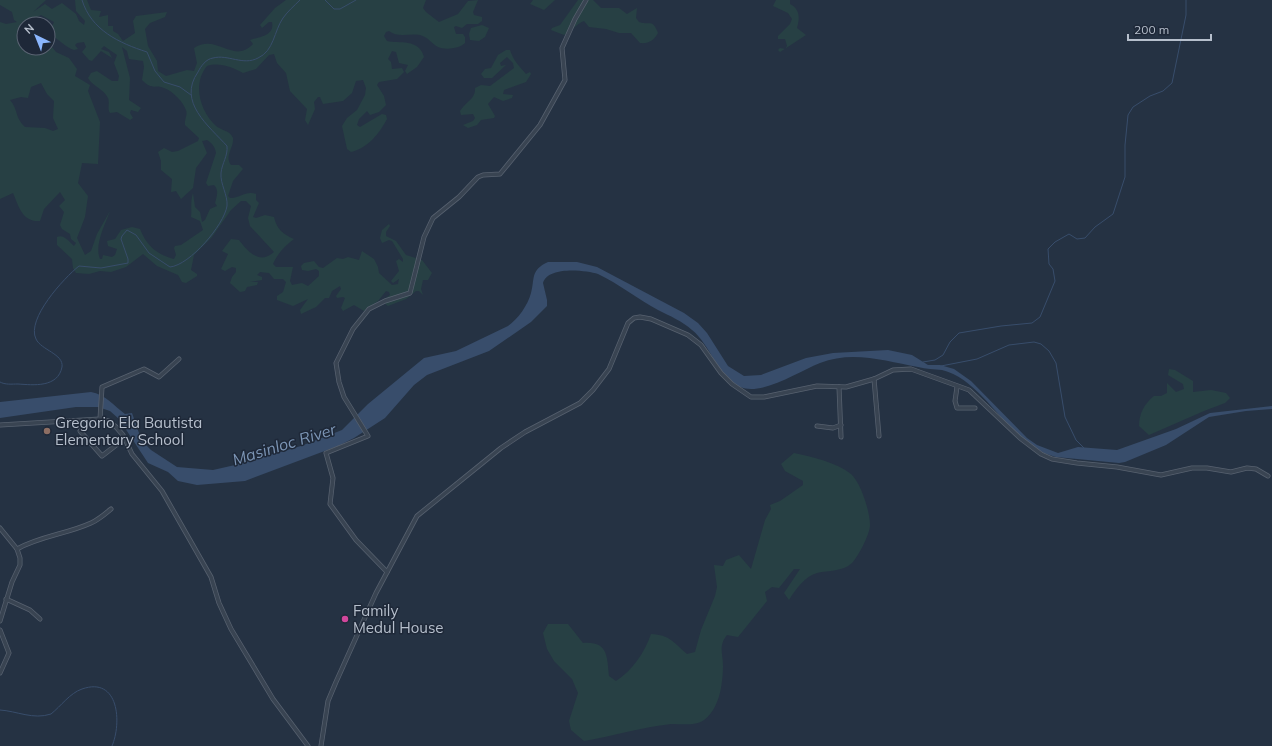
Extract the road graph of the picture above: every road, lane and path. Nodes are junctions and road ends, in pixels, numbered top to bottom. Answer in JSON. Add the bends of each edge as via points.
{"nodes":[{"id":1,"x":586,"y":0,"type":"edge"},
{"id":2,"x":180,"y":359,"type":"dead end"},
{"id":3,"x":874,"y":379,"type":"junction"},
{"id":4,"x":839,"y":387,"type":"junction"},
{"id":5,"x":957,"y":388,"type":"junction"},
{"id":6,"x":975,"y":408,"type":"dead end"},
{"id":7,"x":100,"y":419,"type":"junction"},
{"id":8,"x":0,"y":425,"type":"edge"},
{"id":9,"x":841,"y":425,"type":"junction"},
{"id":10,"x":817,"y":426,"type":"dead end"},
{"id":11,"x":80,"y":431,"type":"dead end"},
{"id":12,"x":879,"y":436,"type":"dead end"},
{"id":13,"x":842,"y":438,"type":"dead end"},
{"id":14,"x":124,"y":439,"type":"junction"},
{"id":15,"x":1268,"y":476,"type":"dead end"},
{"id":16,"x":111,"y":509,"type":"dead end"},
{"id":17,"x":0,"y":528,"type":"edge"},
{"id":18,"x":17,"y":549,"type":"junction"},
{"id":19,"x":388,"y":572,"type":"junction"},
{"id":20,"x":6,"y":599,"type":"junction"},
{"id":21,"x":40,"y":619,"type":"dead end"},
{"id":22,"x":0,"y":621,"type":"edge"},
{"id":23,"x":0,"y":630,"type":"edge"},
{"id":24,"x":0,"y":673,"type":"edge"},
{"id":25,"x":308,"y":746,"type":"edge"},
{"id":26,"x":321,"y":746,"type":"edge"}],
"edges":[{"from":1,"to":19,"type":"street","via":[[574,19],[562,48],[565,80],[540,125],[500,174],[478,177],[433,218],[424,237],[410,293],[369,309],[353,329],[336,363],[339,382],[368,436],[326,453],[333,478],[330,504],[356,540]]},
{"from":2,"to":7,"type":"street","via":[[159,377],[144,369],[102,387]]},
{"from":3,"to":4,"type":"street"},
{"from":3,"to":5,"type":"street","via":[[894,370],[911,369]]},
{"from":3,"to":12,"type":"street"},
{"from":4,"to":9,"type":"street"},
{"from":4,"to":19,"type":"street","via":[[817,386],[764,397],[751,397],[732,384],[701,345],[688,335],[651,319],[634,318],[628,323],[609,369],[593,390],[580,403],[525,432],[501,448],[417,516]]},
{"from":5,"to":6,"type":"street","via":[[958,408]]},
{"from":5,"to":15,"type":"street","via":[[974,394],[1020,438],[1052,459],[1161,475],[1192,468],[1231,472],[1248,468],[1256,469]]},
{"from":7,"to":8,"type":"street"},
{"from":7,"to":14,"type":"street","via":[[113,424]]},
{"from":9,"to":10,"type":"street","via":[[833,428]]},
{"from":9,"to":13,"type":"street"},
{"from":11,"to":14,"type":"street","via":[[102,456]]},
{"from":14,"to":25,"type":"street","via":[[175,513],[211,577],[225,617],[259,677]]},
{"from":16,"to":18,"type":"street","via":[[92,523],[31,541]]},
{"from":17,"to":18,"type":"street"},
{"from":18,"to":20,"type":"street","via":[[20,565]]},
{"from":19,"to":26,"type":"street","via":[[328,701]]},
{"from":20,"to":21,"type":"street","via":[[30,610]]},
{"from":20,"to":22,"type":"street"},
{"from":23,"to":24,"type":"street","via":[[9,654]]}]}
